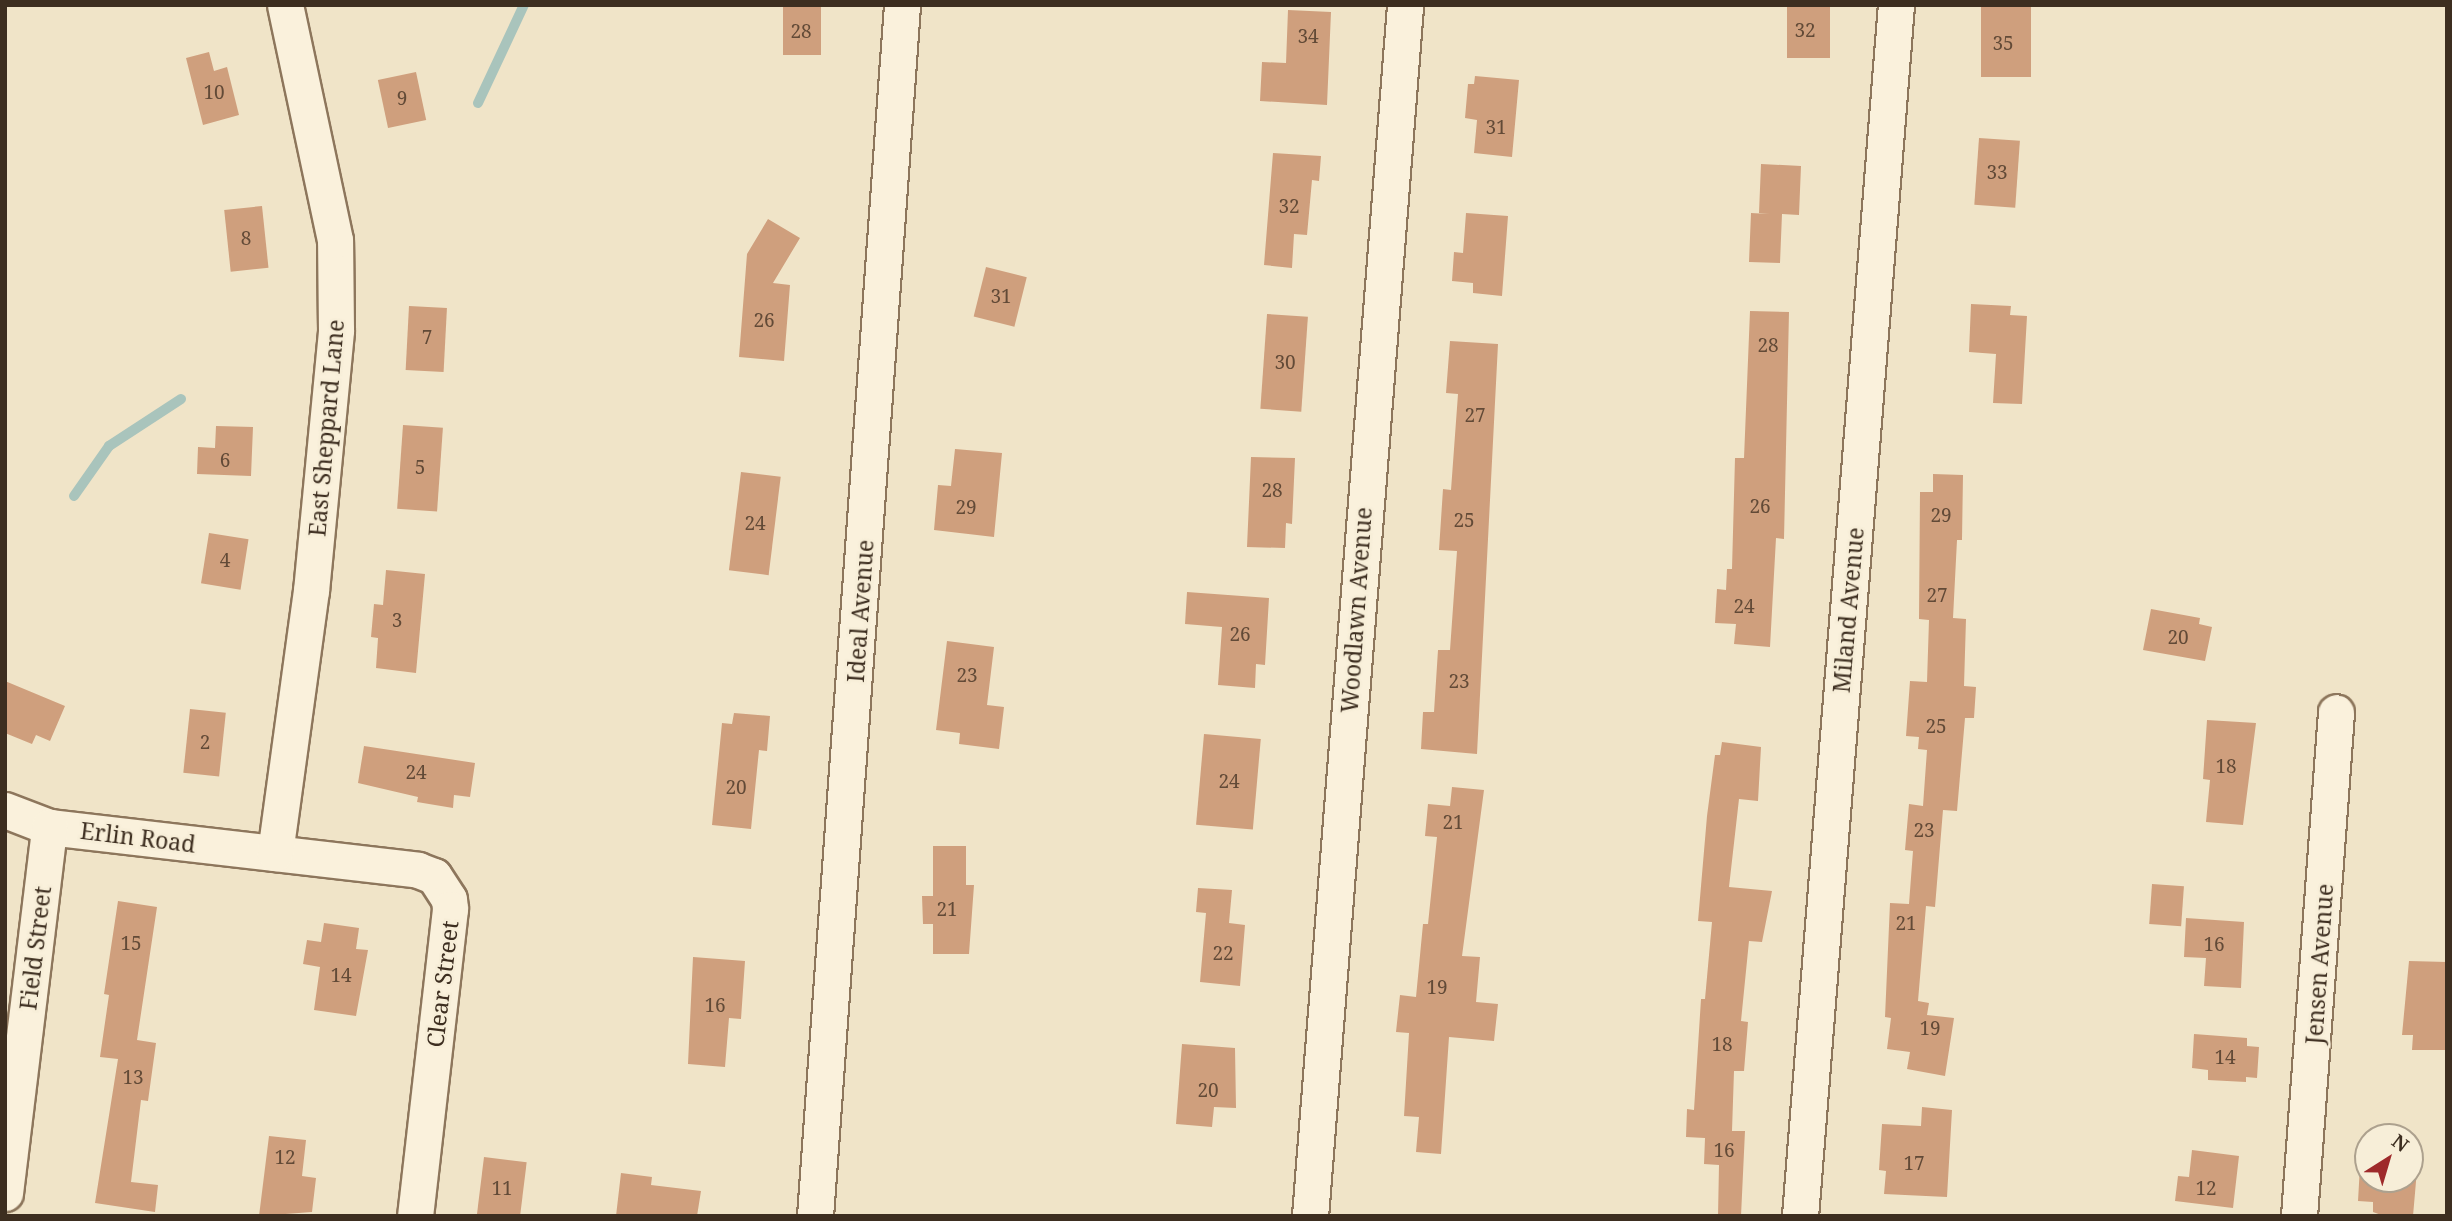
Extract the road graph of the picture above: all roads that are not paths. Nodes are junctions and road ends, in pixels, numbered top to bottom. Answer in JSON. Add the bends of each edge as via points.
{"nodes":[{"id":1,"x":285,"y":5,"type":"edge"},
{"id":2,"x":902,"y":5,"type":"edge"},
{"id":3,"x":1405,"y":5,"type":"edge"},
{"id":4,"x":1896,"y":5,"type":"edge"},
{"id":5,"x":2336,"y":712,"type":"dead end"},
{"id":6,"x":5,"y":810,"type":"edge"},
{"id":7,"x":49,"y":827,"type":"junction"},
{"id":8,"x":275,"y":853,"type":"junction"},
{"id":9,"x":5,"y":1193,"type":"edge"},
{"id":10,"x":415,"y":1216,"type":"edge"},
{"id":11,"x":815,"y":1216,"type":"edge"},
{"id":12,"x":1310,"y":1216,"type":"edge"},
{"id":13,"x":1800,"y":1216,"type":"edge"},
{"id":14,"x":2299,"y":1216,"type":"edge"}],
"edges":[{"from":1,"to":8,"type":"street","name":"East Sheppard Lane","via":[[334,240],[337,330],[311,591]]},
{"from":2,"to":11,"type":"street","name":"Ideal Avenue"},
{"from":3,"to":12,"type":"street","name":"Woodlawn Avenue"},
{"from":4,"to":13,"type":"street","name":"Miland Avenue"},
{"from":5,"to":14,"type":"street","name":"Jensen Avenue"},
{"from":6,"to":7,"type":"street","name":"Erlin Road"},
{"from":7,"to":8,"type":"street","name":"Erlin Road"},
{"from":7,"to":9,"type":"street","name":"Field Street"},
{"from":8,"to":10,"type":"street","name":"Clear Street","via":[[418,870],[434,876],[449,899]]}]}
